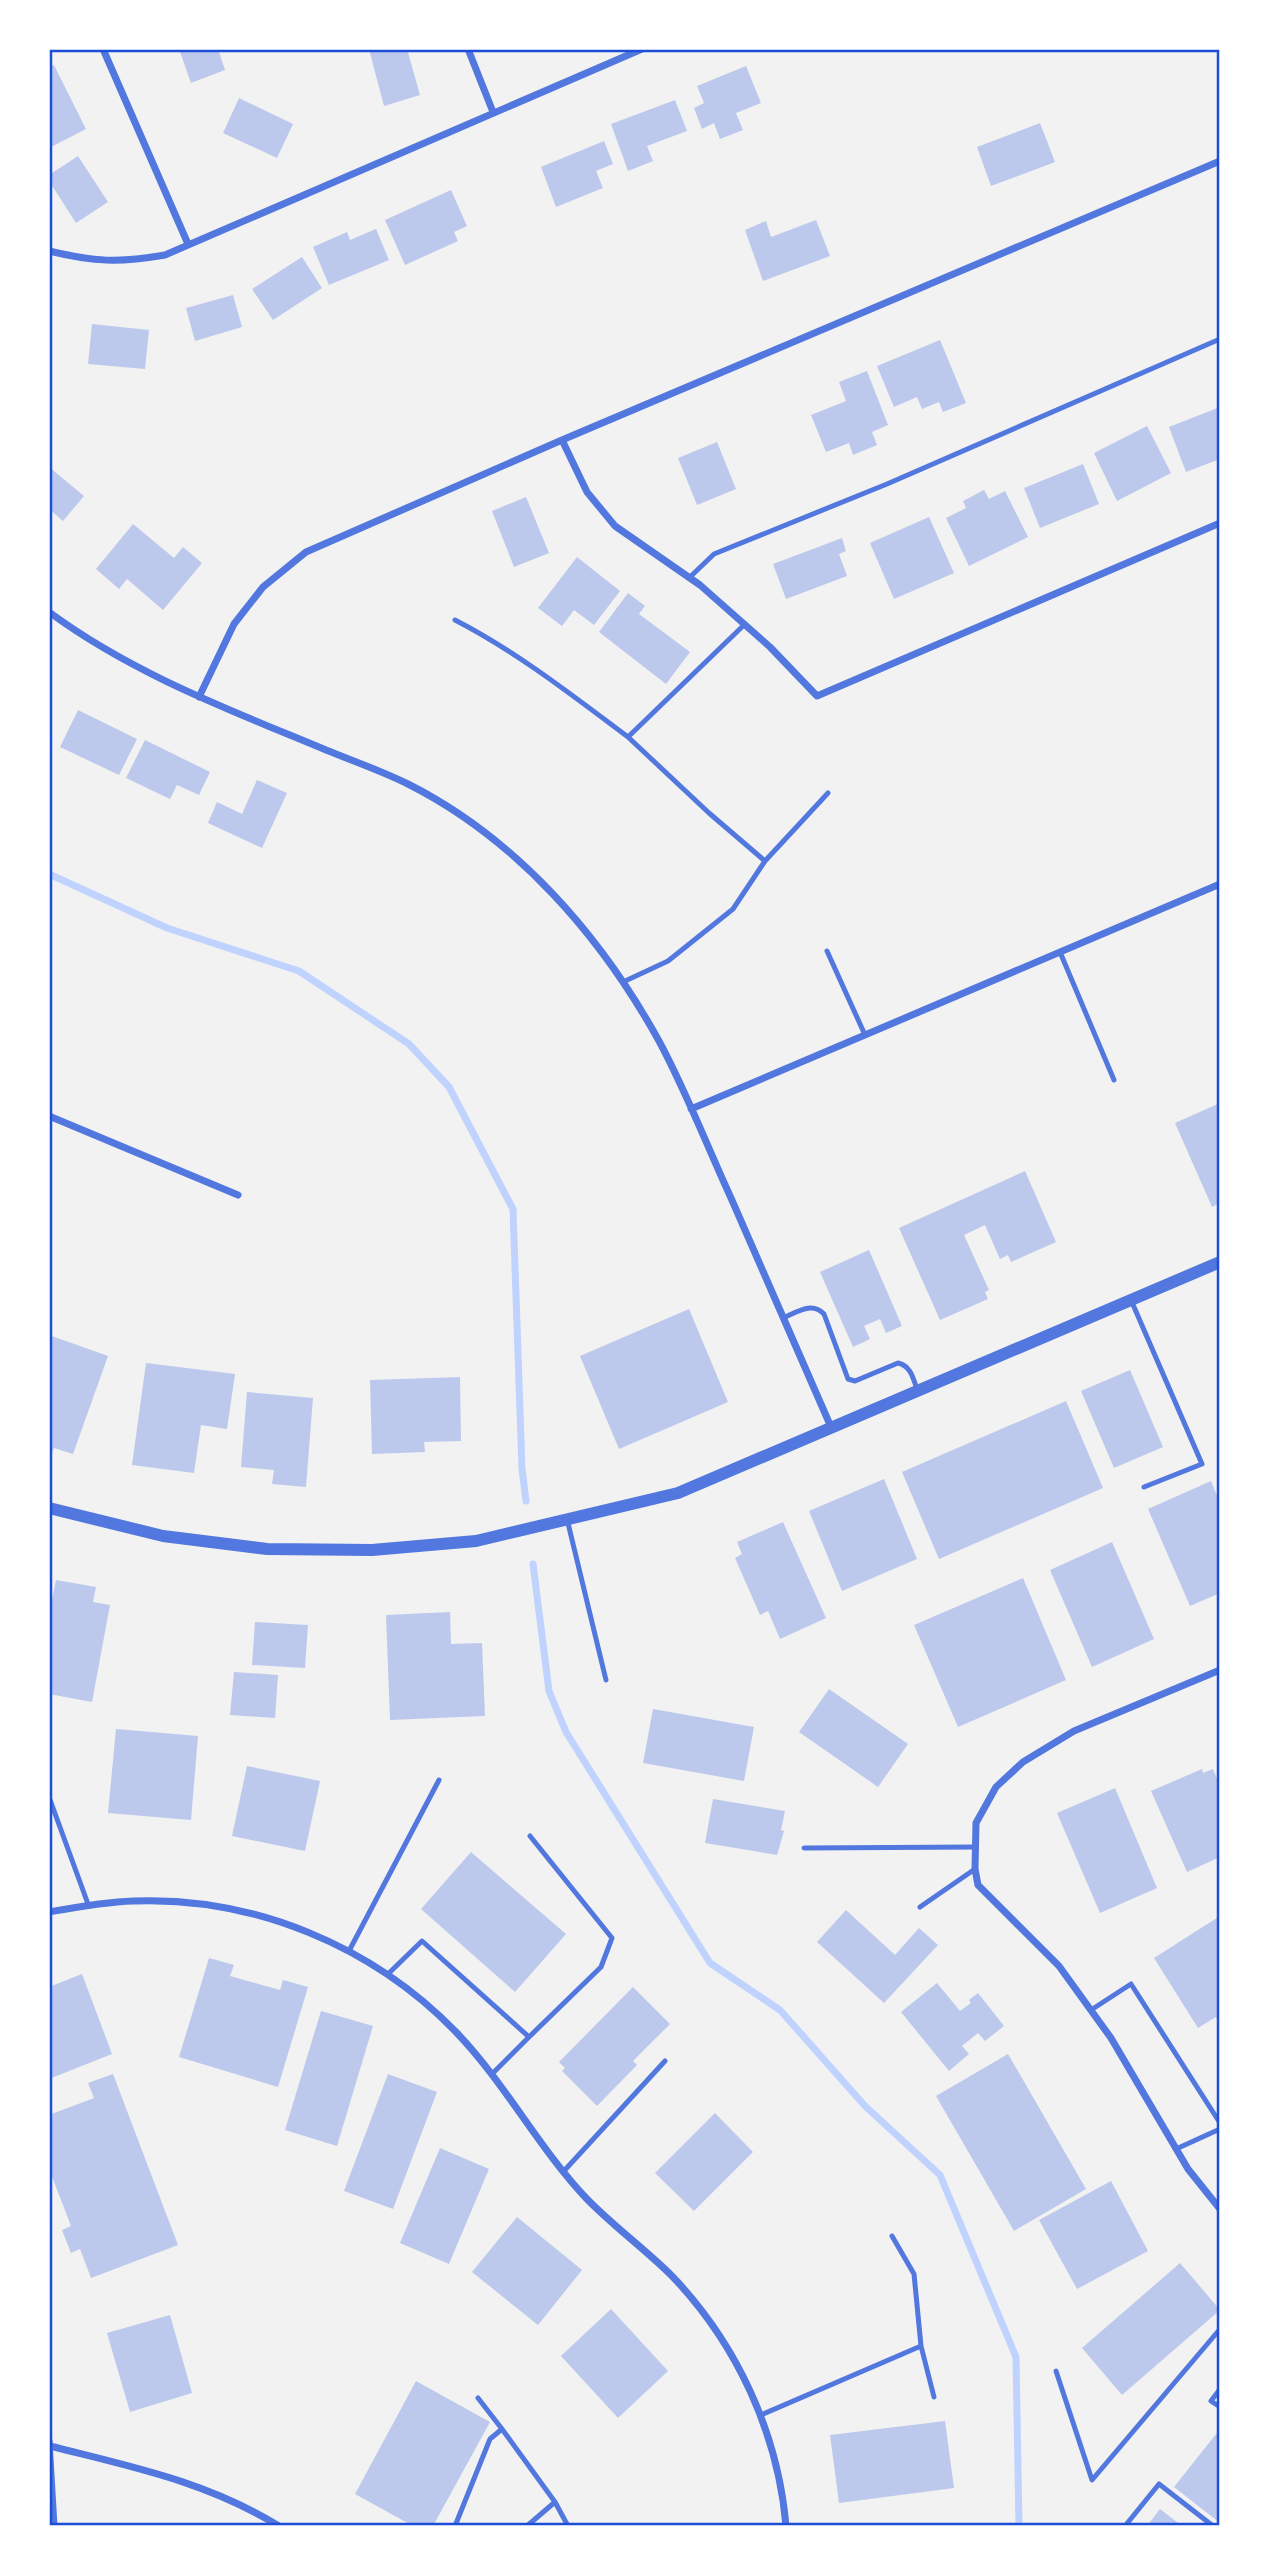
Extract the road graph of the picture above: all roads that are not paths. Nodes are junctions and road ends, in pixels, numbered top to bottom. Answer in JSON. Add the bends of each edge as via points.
{"nodes":[{"id":1,"x":103,"y":49,"type":"edge"},
{"id":2,"x":468,"y":49,"type":"edge"},
{"id":3,"x":642,"y":49,"type":"edge"},
{"id":4,"x":493,"y":112,"type":"junction"},
{"id":5,"x":1220,"y":162,"type":"edge"},
{"id":6,"x":188,"y":244,"type":"junction"},
{"id":7,"x":49,"y":251,"type":"edge"},
{"id":8,"x":1220,"y":339,"type":"edge"},
{"id":9,"x":562,"y":440,"type":"junction"},
{"id":10,"x":1220,"y":523,"type":"edge"},
{"id":11,"x":690,"y":578,"type":"junction"},
{"id":12,"x":49,"y":612,"type":"edge"},
{"id":13,"x":455,"y":620,"type":"dead end"},
{"id":14,"x":744,"y":624,"type":"junction"},
{"id":15,"x":199,"y":697,"type":"junction"},
{"id":16,"x":628,"y":737,"type":"junction"},
{"id":17,"x":828,"y":793,"type":"dead end"},
{"id":18,"x":765,"y":861,"type":"junction"},
{"id":19,"x":1220,"y":884,"type":"edge"},
{"id":20,"x":827,"y":951,"type":"dead end"},
{"id":21,"x":1060,"y":952,"type":"junction"},
{"id":22,"x":623,"y":982,"type":"junction"},
{"id":23,"x":865,"y":1035,"type":"junction"},
{"id":24,"x":1114,"y":1080,"type":"dead end"},
{"id":25,"x":691,"y":1109,"type":"junction"},
{"id":26,"x":49,"y":1116,"type":"edge"},
{"id":27,"x":238,"y":1195,"type":"dead end"},
{"id":28,"x":1220,"y":1262,"type":"edge"},
{"id":29,"x":1131,"y":1300,"type":"junction"},
{"id":30,"x":783,"y":1318,"type":"junction"},
{"id":31,"x":918,"y":1391,"type":"junction"},
{"id":32,"x":831,"y":1427,"type":"junction"},
{"id":33,"x":1144,"y":1487,"type":"dead end"},
{"id":34,"x":49,"y":1508,"type":"edge"},
{"id":35,"x":567,"y":1519,"type":"junction"},
{"id":36,"x":1220,"y":1670,"type":"edge"},
{"id":37,"x":606,"y":1680,"type":"dead end"},
{"id":38,"x":439,"y":1780,"type":"dead end"},
{"id":39,"x":49,"y":1797,"type":"edge"},
{"id":40,"x":530,"y":1836,"type":"dead end"},
{"id":41,"x":976,"y":1847,"type":"junction"},
{"id":42,"x":804,"y":1849,"type":"dead end"},
{"id":43,"x":975,"y":1870,"type":"junction"},
{"id":44,"x":88,"y":1904,"type":"junction"},
{"id":45,"x":920,"y":1907,"type":"dead end"},
{"id":46,"x":49,"y":1912,"type":"edge"},
{"id":47,"x":349,"y":1951,"type":"junction"},
{"id":48,"x":387,"y":1974,"type":"junction"},
{"id":49,"x":1091,"y":2010,"type":"junction"},
{"id":50,"x":529,"y":2037,"type":"junction"},
{"id":51,"x":665,"y":2061,"type":"dead end"},
{"id":52,"x":492,"y":2074,"type":"junction"},
{"id":53,"x":1220,"y":2123,"type":"edge"},
{"id":54,"x":1220,"y":2129,"type":"edge"},
{"id":55,"x":1176,"y":2149,"type":"junction"},
{"id":56,"x":563,"y":2172,"type":"junction"},
{"id":57,"x":1220,"y":2209,"type":"edge"},
{"id":58,"x":892,"y":2236,"type":"dead end"},
{"id":59,"x":1220,"y":2329,"type":"edge"},
{"id":60,"x":921,"y":2346,"type":"junction"},
{"id":61,"x":1056,"y":2371,"type":"dead end"},
{"id":62,"x":1220,"y":2389,"type":"edge"},
{"id":63,"x":478,"y":2398,"type":"dead end"},
{"id":64,"x":934,"y":2398,"type":"dead end"},
{"id":65,"x":1220,"y":2407,"type":"edge"},
{"id":66,"x":761,"y":2415,"type":"junction"},
{"id":67,"x":502,"y":2429,"type":"junction"},
{"id":68,"x":49,"y":2444,"type":"edge"},
{"id":69,"x":555,"y":2502,"type":"junction"},
{"id":70,"x":54,"y":2526,"type":"edge"},
{"id":71,"x":279,"y":2526,"type":"edge"},
{"id":72,"x":455,"y":2526,"type":"edge"},
{"id":73,"x":527,"y":2526,"type":"edge"},
{"id":74,"x":568,"y":2526,"type":"edge"},
{"id":75,"x":786,"y":2526,"type":"edge"},
{"id":76,"x":1125,"y":2526,"type":"edge"},
{"id":77,"x":1213,"y":2526,"type":"edge"}],
"edges":[{"from":1,"to":6,"type":"street"},
{"from":2,"to":4,"type":"street"},
{"from":3,"to":4,"type":"street"},
{"from":4,"to":6,"type":"street"},
{"from":5,"to":9,"type":"street"},
{"from":6,"to":7,"type":"street","via":[[165,255],[127,261],[86,260]]},
{"from":8,"to":11,"type":"lane","via":[[714,554]]},
{"from":9,"to":11,"type":"street","via":[[587,492],[615,526]]},
{"from":9,"to":15,"type":"street","via":[[306,552],[263,586],[234,624]]},
{"from":10,"to":14,"type":"street","via":[[817,696]]},
{"from":11,"to":14,"type":"street"},
{"from":12,"to":15,"type":"street","via":[[125,662]]},
{"from":13,"to":16,"type":"lane","via":[[555,683]]},
{"from":14,"to":16,"type":"lane"},
{"from":15,"to":22,"type":"street","via":[[409,784],[462,817],[556,897]]},
{"from":16,"to":18,"type":"lane"},
{"from":17,"to":18,"type":"lane"},
{"from":18,"to":22,"type":"lane","via":[[733,909],[668,961]]},
{"from":19,"to":21,"type":"street"},
{"from":20,"to":23,"type":"lane"},
{"from":21,"to":23,"type":"street"},
{"from":21,"to":24,"type":"lane"},
{"from":22,"to":25,"type":"street"},
{"from":23,"to":25,"type":"street"},
{"from":25,"to":30,"type":"street"},
{"from":26,"to":27,"type":"street"},
{"from":28,"to":29,"type":"street"},
{"from":29,"to":31,"type":"street"},
{"from":29,"to":33,"type":"lane","via":[[1202,1464]]},
{"from":30,"to":31,"type":"lane","via":[[809,1307],[819,1309],[848,1379],[855,1381],[904,1364]]},
{"from":30,"to":32,"type":"street"},
{"from":31,"to":32,"type":"street"},
{"from":32,"to":35,"type":"street","via":[[678,1493]]},
{"from":34,"to":35,"type":"street","via":[[163,1536],[267,1549],[372,1550],[476,1541]]},
{"from":35,"to":37,"type":"lane"},
{"from":36,"to":41,"type":"street","via":[[1074,1731],[1023,1762],[996,1787],[976,1823]]},
{"from":38,"to":47,"type":"lane"},
{"from":39,"to":44,"type":"lane"},
{"from":40,"to":50,"type":"lane","via":[[612,1938],[601,1967]]},
{"from":41,"to":42,"type":"lane"},
{"from":41,"to":43,"type":"street"},
{"from":43,"to":45,"type":"lane"},
{"from":43,"to":49,"type":"street","via":[[978,1885],[1059,1966]]},
{"from":44,"to":46,"type":"street"},
{"from":44,"to":47,"type":"street","via":[[178,1901],[222,1907],[266,1917]]},
{"from":47,"to":48,"type":"street"},
{"from":48,"to":50,"type":"lane","via":[[422,1941]]},
{"from":48,"to":52,"type":"street","via":[[456,2032]]},
{"from":49,"to":53,"type":"lane","via":[[1131,1984]]},
{"from":49,"to":55,"type":"street"},
{"from":50,"to":52,"type":"lane"},
{"from":51,"to":56,"type":"lane"},
{"from":52,"to":56,"type":"street"},
{"from":54,"to":55,"type":"lane"},
{"from":55,"to":57,"type":"street"},
{"from":56,"to":66,"type":"street","via":[[700,2308],[746,2381]]},
{"from":58,"to":60,"type":"lane","via":[[914,2274]]},
{"from":59,"to":61,"type":"lane","via":[[1092,2480]]},
{"from":60,"to":64,"type":"lane"},
{"from":60,"to":66,"type":"lane"},
{"from":62,"to":65,"type":"lane","via":[[1212,2401]]},
{"from":63,"to":67,"type":"lane"},
{"from":66,"to":75,"type":"street","via":[[776,2461]]},
{"from":67,"to":69,"type":"lane"},
{"from":67,"to":72,"type":"lane","via":[[490,2439]]},
{"from":68,"to":70,"type":"street"},
{"from":68,"to":71,"type":"street","via":[[215,2492]]},
{"from":69,"to":73,"type":"lane"},
{"from":69,"to":74,"type":"lane"},
{"from":76,"to":77,"type":"lane","via":[[1158,2484]]}]}
